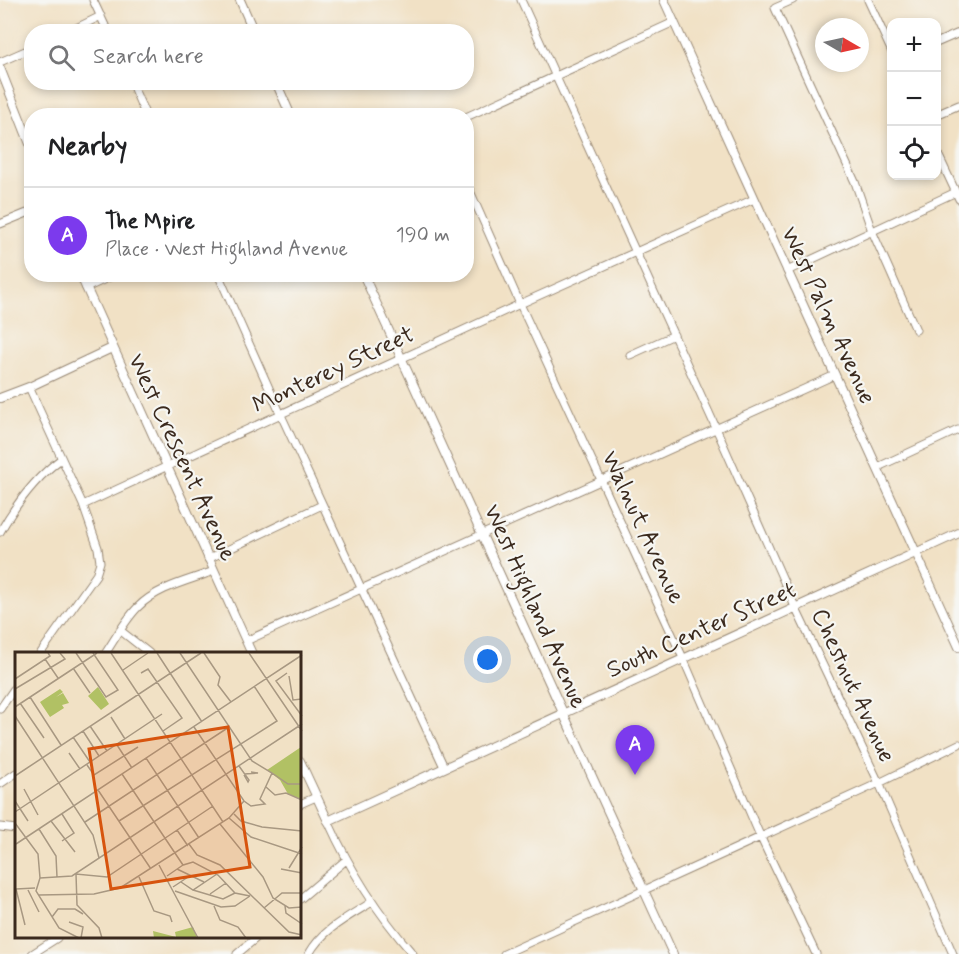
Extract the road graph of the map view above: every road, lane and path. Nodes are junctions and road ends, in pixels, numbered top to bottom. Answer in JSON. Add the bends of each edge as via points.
{"nodes":[{"id":1,"x":93,"y":0,"type":"edge"},
{"id":2,"x":240,"y":0,"type":"edge"},
{"id":3,"x":520,"y":0,"type":"edge"},
{"id":4,"x":664,"y":0,"type":"edge"},
{"id":5,"x":793,"y":0,"type":"edge"},
{"id":6,"x":868,"y":0,"type":"edge"},
{"id":7,"x":101,"y":16,"type":"junction"},
{"id":8,"x":674,"y":22,"type":"junction"},
{"id":9,"x":84,"y":24,"type":"edge"},
{"id":10,"x":104,"y":24,"type":"edge"},
{"id":11,"x":250,"y":24,"type":"edge"},
{"id":12,"x":959,"y":33,"type":"edge"},
{"id":13,"x":941,"y":42,"type":"edge"},
{"id":14,"x":887,"y":43,"type":"edge"},
{"id":15,"x":24,"y":52,"type":"edge"},
{"id":16,"x":0,"y":62,"type":"edge"},
{"id":17,"x":0,"y":68,"type":"edge"},
{"id":18,"x":555,"y":78,"type":"junction"},
{"id":19,"x":135,"y":90,"type":"edge"},
{"id":20,"x":280,"y":90,"type":"edge"},
{"id":21,"x":959,"y":105,"type":"edge"},
{"id":22,"x":142,"y":108,"type":"edge"},
{"id":23,"x":287,"y":108,"type":"edge"},
{"id":24,"x":474,"y":113,"type":"edge"},
{"id":25,"x":941,"y":114,"type":"edge"},
{"id":26,"x":24,"y":129,"type":"edge"},
{"id":27,"x":941,"y":161,"type":"edge"},
{"id":28,"x":957,"y":196,"type":"edge"},
{"id":29,"x":754,"y":199,"type":"junction"},
{"id":30,"x":474,"y":200,"type":"edge"},
{"id":31,"x":24,"y":214,"type":"edge"},
{"id":32,"x":2,"y":224,"type":"edge"},
{"id":33,"x":872,"y":231,"type":"junction"},
{"id":34,"x":636,"y":251,"type":"junction"},
{"id":35,"x":787,"y":271,"type":"junction"},
{"id":36,"x":83,"y":282,"type":"edge"},
{"id":37,"x":99,"y":282,"type":"edge"},
{"id":38,"x":222,"y":282,"type":"edge"},
{"id":39,"x":367,"y":282,"type":"edge"},
{"id":40,"x":86,"y":288,"type":"junction"},
{"id":41,"x":520,"y":304,"type":"junction"},
{"id":42,"x":916,"y":330,"type":"dead end"},
{"id":43,"x":674,"y":335,"type":"junction"},
{"id":44,"x":112,"y":348,"type":"junction"},
{"id":45,"x":630,"y":355,"type":"dead end"},
{"id":46,"x":401,"y":359,"type":"junction"},
{"id":47,"x":835,"y":375,"type":"junction"},
{"id":48,"x":29,"y":387,"type":"junction"},
{"id":49,"x":0,"y":398,"type":"edge"},
{"id":50,"x":281,"y":415,"type":"junction"},
{"id":51,"x":716,"y":428,"type":"junction"},
{"id":52,"x":958,"y":430,"type":"edge"},
{"id":53,"x":61,"y":459,"type":"junction"},
{"id":54,"x":166,"y":467,"type":"junction"},
{"id":55,"x":878,"y":467,"type":"junction"},
{"id":56,"x":601,"y":481,"type":"junction"},
{"id":57,"x":83,"y":505,"type":"junction"},
{"id":58,"x":322,"y":505,"type":"junction"},
{"id":59,"x":0,"y":530,"type":"edge"},
{"id":60,"x":959,"y":532,"type":"edge"},
{"id":61,"x":482,"y":534,"type":"junction"},
{"id":62,"x":917,"y":552,"type":"junction"},
{"id":63,"x":208,"y":559,"type":"junction"},
{"id":64,"x":214,"y":571,"type":"junction"},
{"id":65,"x":361,"y":589,"type":"junction"},
{"id":66,"x":796,"y":609,"type":"junction"},
{"id":67,"x":121,"y":631,"type":"junction"},
{"id":68,"x":246,"y":641,"type":"junction"},
{"id":69,"x":959,"y":647,"type":"edge"},
{"id":70,"x":41,"y":652,"type":"edge"},
{"id":71,"x":106,"y":652,"type":"edge"},
{"id":72,"x":148,"y":652,"type":"edge"},
{"id":73,"x":251,"y":652,"type":"edge"},
{"id":74,"x":683,"y":658,"type":"junction"},
{"id":75,"x":15,"y":688,"type":"edge"},
{"id":76,"x":0,"y":710,"type":"edge"},
{"id":77,"x":563,"y":713,"type":"junction"},
{"id":78,"x":959,"y":744,"type":"edge"},
{"id":79,"x":302,"y":766,"type":"edge"},
{"id":80,"x":444,"y":767,"type":"junction"},
{"id":81,"x":15,"y":774,"type":"edge"},
{"id":82,"x":879,"y":783,"type":"junction"},
{"id":83,"x":0,"y":784,"type":"edge"},
{"id":84,"x":316,"y":797,"type":"junction"},
{"id":85,"x":302,"y":803,"type":"edge"},
{"id":86,"x":328,"y":821,"type":"junction"},
{"id":87,"x":0,"y":827,"type":"edge"},
{"id":88,"x":15,"y":830,"type":"edge"},
{"id":89,"x":761,"y":838,"type":"junction"},
{"id":90,"x":346,"y":860,"type":"junction"},
{"id":91,"x":645,"y":890,"type":"junction"},
{"id":92,"x":302,"y":897,"type":"edge"},
{"id":93,"x":372,"y":902,"type":"junction"},
{"id":94,"x":55,"y":939,"type":"edge"},
{"id":95,"x":255,"y":939,"type":"edge"},
{"id":96,"x":32,"y":954,"type":"edge"},
{"id":97,"x":237,"y":954,"type":"edge"},
{"id":98,"x":309,"y":954,"type":"edge"},
{"id":99,"x":413,"y":954,"type":"edge"},
{"id":100,"x":504,"y":954,"type":"edge"},
{"id":101,"x":673,"y":954,"type":"edge"},
{"id":102,"x":816,"y":954,"type":"edge"},
{"id":103,"x":953,"y":954,"type":"edge"}],
"edges":[{"from":1,"to":7,"type":"street"},
{"from":2,"to":11,"type":"street"},
{"from":3,"to":18,"type":"street","name":"Chestnut Avenue"},
{"from":4,"to":8,"type":"street","name":"West Palm Avenue"},
{"from":5,"to":33,"type":"street","via":[[775,8],[855,182]]},
{"from":6,"to":14,"type":"street"},
{"from":7,"to":9,"type":"street"},
{"from":7,"to":10,"type":"street"},
{"from":8,"to":18,"type":"street"},
{"from":8,"to":29,"type":"street","name":"West Palm Avenue"},
{"from":12,"to":13,"type":"street"},
{"from":15,"to":16,"type":"street"},
{"from":17,"to":26,"type":"street"},
{"from":18,"to":24,"type":"street"},
{"from":18,"to":34,"type":"street","name":"Chestnut Avenue"},
{"from":19,"to":22,"type":"street"},
{"from":20,"to":23,"type":"street"},
{"from":21,"to":25,"type":"street"},
{"from":27,"to":28,"type":"street"},
{"from":28,"to":33,"type":"street"},
{"from":29,"to":34,"type":"street","name":"Monterey Street"},
{"from":29,"to":35,"type":"street","name":"West Palm Avenue"},
{"from":30,"to":41,"type":"street","name":"Walnut Avenue"},
{"from":31,"to":32,"type":"street"},
{"from":33,"to":35,"type":"street"},
{"from":33,"to":42,"type":"street"},
{"from":34,"to":41,"type":"street","name":"Monterey Street"},
{"from":34,"to":43,"type":"street","name":"Chestnut Avenue"},
{"from":35,"to":47,"type":"street","name":"West Palm Avenue"},
{"from":36,"to":40,"type":"street","name":"West Crescent Avenue"},
{"from":37,"to":40,"type":"street"},
{"from":38,"to":50,"type":"street"},
{"from":39,"to":46,"type":"street","name":"West Highland Avenue"},
{"from":40,"to":44,"type":"street","name":"West Crescent Avenue"},
{"from":41,"to":46,"type":"street","name":"Monterey Street"},
{"from":41,"to":56,"type":"street","name":"Walnut Avenue"},
{"from":43,"to":45,"type":"street"},
{"from":43,"to":51,"type":"street","name":"Chestnut Avenue"},
{"from":44,"to":48,"type":"street"},
{"from":44,"to":54,"type":"street","name":"West Crescent Avenue"},
{"from":46,"to":50,"type":"street","name":"Monterey Street"},
{"from":46,"to":61,"type":"street","name":"West Highland Avenue"},
{"from":47,"to":51,"type":"street"},
{"from":47,"to":55,"type":"street","name":"West Palm Avenue"},
{"from":48,"to":49,"type":"street"},
{"from":48,"to":53,"type":"street"},
{"from":50,"to":54,"type":"street","name":"Monterey Street"},
{"from":50,"to":58,"type":"street"},
{"from":51,"to":56,"type":"street"},
{"from":51,"to":66,"type":"street","name":"Chestnut Avenue"},
{"from":52,"to":55,"type":"street"},
{"from":53,"to":57,"type":"street"},
{"from":53,"to":59,"type":"street","via":[[27,491]]},
{"from":54,"to":57,"type":"street","name":"Monterey Street"},
{"from":54,"to":63,"type":"street","name":"West Crescent Avenue"},
{"from":55,"to":62,"type":"street","name":"West Palm Avenue"},
{"from":56,"to":61,"type":"street"},
{"from":56,"to":74,"type":"street","name":"Walnut Avenue"},
{"from":57,"to":70,"type":"street","via":[[100,562],[96,575]]},
{"from":58,"to":63,"type":"street"},
{"from":58,"to":65,"type":"street"},
{"from":60,"to":62,"type":"street","name":"South Center Street"},
{"from":61,"to":65,"type":"street"},
{"from":61,"to":77,"type":"street","name":"West Highland Avenue"},
{"from":62,"to":66,"type":"street","name":"South Center Street"},
{"from":62,"to":69,"type":"street","name":"West Palm Avenue"},
{"from":63,"to":64,"type":"street","name":"West Crescent Avenue"},
{"from":64,"to":67,"type":"street","via":[[145,600]]},
{"from":64,"to":68,"type":"street","name":"West Crescent Avenue"},
{"from":65,"to":68,"type":"street"},
{"from":65,"to":80,"type":"street"},
{"from":66,"to":74,"type":"street","name":"South Center Street"},
{"from":66,"to":82,"type":"street","name":"Chestnut Avenue"},
{"from":67,"to":71,"type":"street"},
{"from":67,"to":72,"type":"street"},
{"from":68,"to":73,"type":"street","name":"West Crescent Avenue"},
{"from":74,"to":77,"type":"street","name":"South Center Street"},
{"from":74,"to":89,"type":"street","name":"Walnut Avenue"},
{"from":75,"to":76,"type":"street"},
{"from":77,"to":80,"type":"street","name":"South Center Street"},
{"from":77,"to":91,"type":"street","name":"West Highland Avenue"},
{"from":78,"to":82,"type":"street"},
{"from":79,"to":84,"type":"street"},
{"from":80,"to":86,"type":"street","name":"South Center Street"},
{"from":81,"to":83,"type":"street"},
{"from":82,"to":89,"type":"street"},
{"from":82,"to":103,"type":"street","name":"Chestnut Avenue"},
{"from":84,"to":85,"type":"street"},
{"from":84,"to":86,"type":"street"},
{"from":86,"to":90,"type":"street"},
{"from":87,"to":88,"type":"street"},
{"from":89,"to":91,"type":"street"},
{"from":89,"to":102,"type":"street","name":"Walnut Avenue"},
{"from":90,"to":92,"type":"street"},
{"from":90,"to":93,"type":"street"},
{"from":91,"to":100,"type":"street"},
{"from":91,"to":101,"type":"street","name":"West Highland Avenue"},
{"from":93,"to":98,"type":"street","via":[[327,930]]},
{"from":93,"to":99,"type":"street"},
{"from":94,"to":96,"type":"street"},
{"from":95,"to":97,"type":"street"}]}
